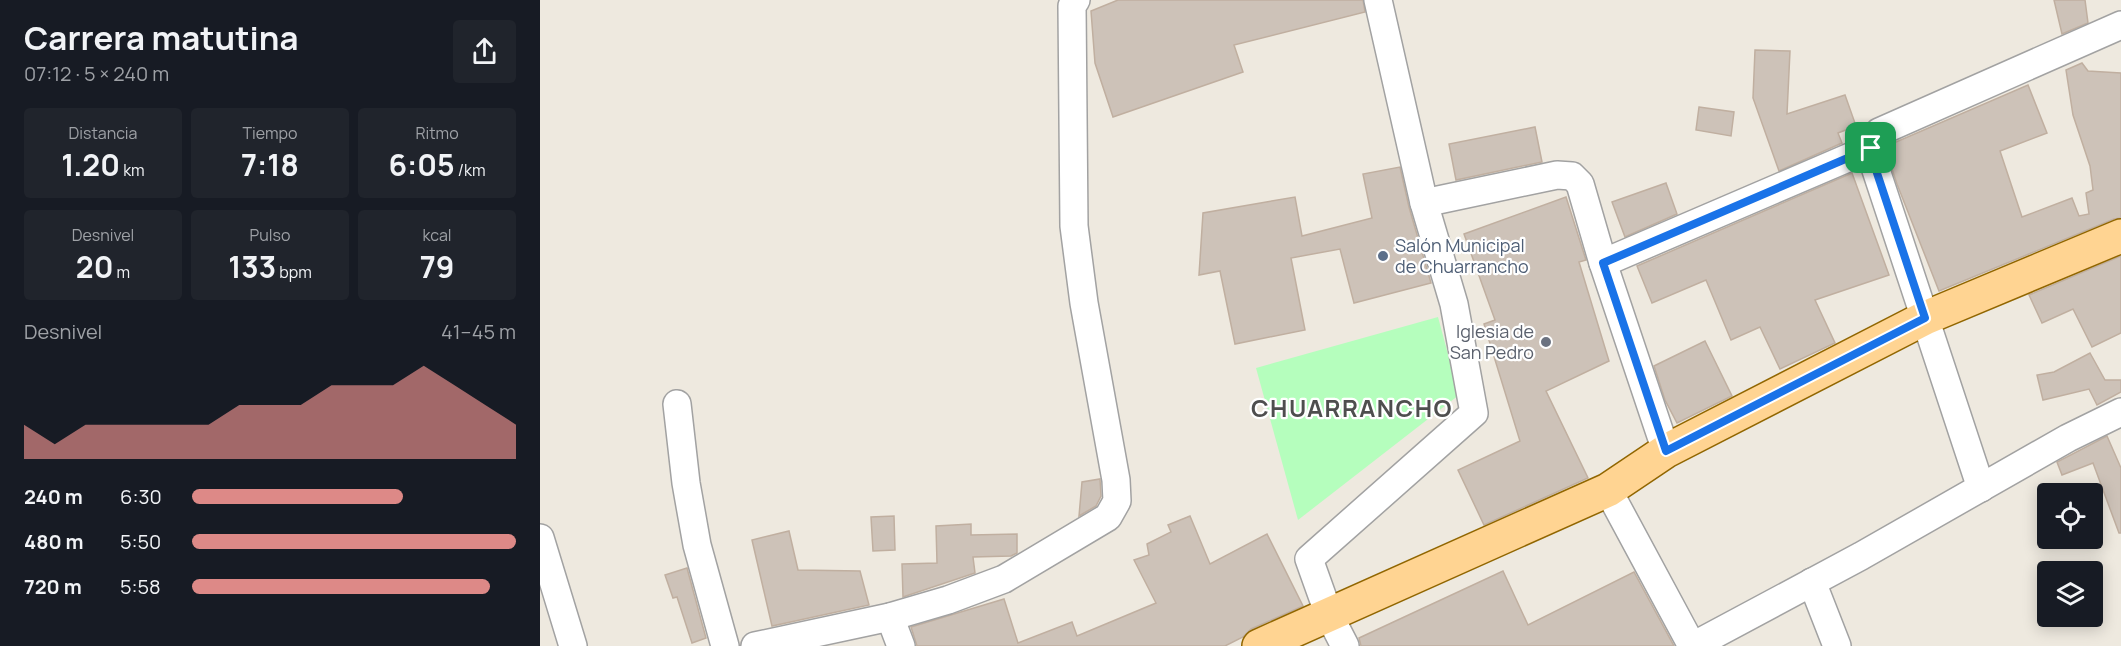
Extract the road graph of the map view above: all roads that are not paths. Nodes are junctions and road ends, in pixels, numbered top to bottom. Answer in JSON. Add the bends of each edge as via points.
{"nodes":[{"id":1,"x":1076,"y":0,"type":"edge"},
{"id":2,"x":1378,"y":0,"type":"edge"},
{"id":3,"x":2121,"y":25,"type":"edge"},
{"id":4,"x":1871,"y":148,"type":"junction"},
{"id":5,"x":1424,"y":203,"type":"junction"},
{"id":6,"x":2121,"y":236,"type":"edge"},
{"id":7,"x":1603,"y":263,"type":"junction"},
{"id":8,"x":1925,"y":318,"type":"junction"},
{"id":9,"x":677,"y":404,"type":"dead end"},
{"id":10,"x":2121,"y":412,"type":"edge"},
{"id":11,"x":1666,"y":451,"type":"junction"},
{"id":12,"x":1981,"y":488,"type":"junction"},
{"id":13,"x":1608,"y":490,"type":"junction"},
{"id":14,"x":540,"y":538,"type":"edge"},
{"id":15,"x":1812,"y":582,"type":"junction"},
{"id":16,"x":1329,"y":615,"type":"junction"},
{"id":17,"x":890,"y":617,"type":"junction"},
{"id":18,"x":573,"y":646,"type":"edge"},
{"id":19,"x":725,"y":646,"type":"edge"},
{"id":20,"x":755,"y":646,"type":"edge"},
{"id":21,"x":901,"y":646,"type":"edge"},
{"id":22,"x":1259,"y":646,"type":"edge"},
{"id":23,"x":1345,"y":646,"type":"edge"},
{"id":24,"x":1693,"y":646,"type":"edge"},
{"id":25,"x":1837,"y":646,"type":"edge"}],
"edges":[{"from":1,"to":17,"type":"street","via":[[1072,6],[1074,226],[1117,501],[1108,517],[1004,579]]},
{"from":2,"to":5,"type":"street"},
{"from":3,"to":4,"type":"street","via":[[1879,132]]},
{"from":4,"to":7,"type":"street"},
{"from":4,"to":8,"type":"street"},
{"from":5,"to":7,"type":"street","via":[[1557,175],[1572,176],[1580,184]]},
{"from":5,"to":16,"type":"street","via":[[1454,304],[1474,413],[1309,559]]},
{"from":6,"to":8,"type":"main road"},
{"from":7,"to":11,"type":"street"},
{"from":8,"to":11,"type":"main road"},
{"from":8,"to":12,"type":"street"},
{"from":9,"to":19,"type":"street","via":[[697,545]]},
{"from":10,"to":12,"type":"street"},
{"from":11,"to":13,"type":"main road"},
{"from":12,"to":15,"type":"street"},
{"from":13,"to":16,"type":"main road"},
{"from":13,"to":24,"type":"street"},
{"from":14,"to":18,"type":"street"},
{"from":15,"to":24,"type":"street"},
{"from":15,"to":25,"type":"street"},
{"from":16,"to":22,"type":"main road"},
{"from":16,"to":23,"type":"street"},
{"from":17,"to":20,"type":"street"},
{"from":17,"to":21,"type":"street"}]}
